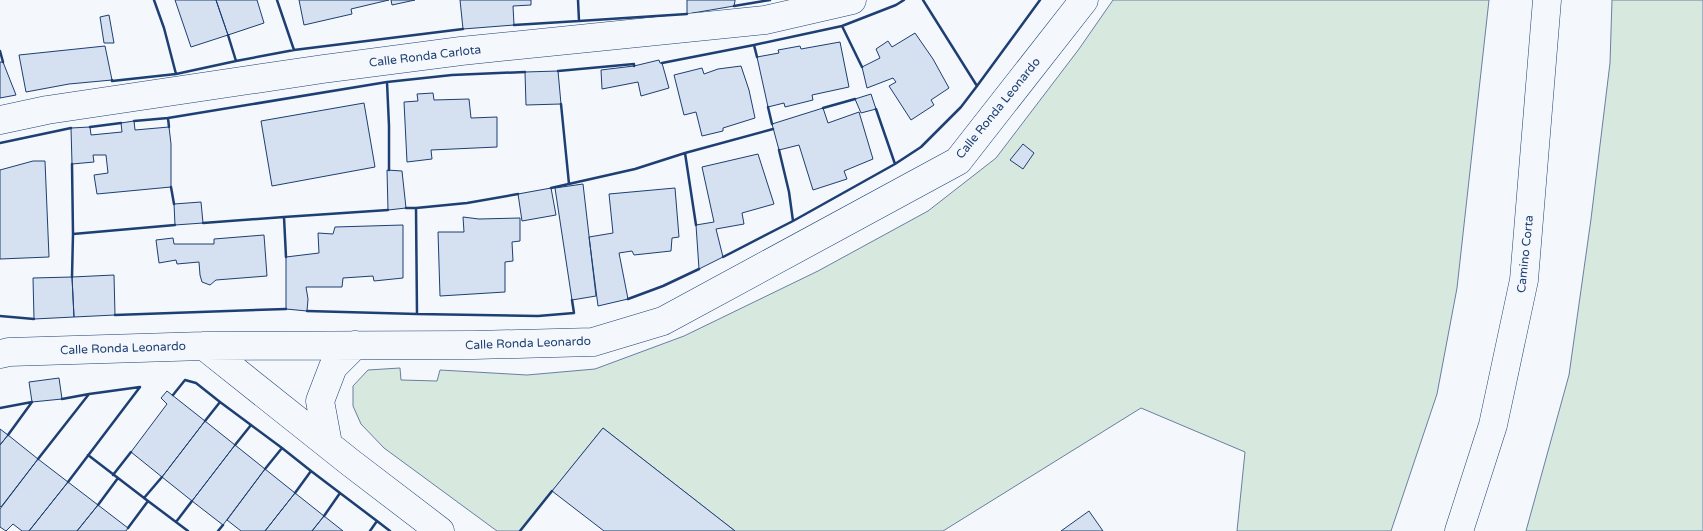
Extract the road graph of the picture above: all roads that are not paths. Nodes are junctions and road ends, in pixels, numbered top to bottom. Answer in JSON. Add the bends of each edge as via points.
{"nodes":[{"id":1,"x":852,"y":0,"type":"edge"},
{"id":2,"x":1084,"y":0,"type":"edge"},
{"id":3,"x":1548,"y":0,"type":"edge"},
{"id":4,"x":0,"y":120,"type":"edge"},
{"id":5,"x":355,"y":345,"type":"junction"},
{"id":6,"x":204,"y":346,"type":"junction"},
{"id":7,"x":3,"y":352,"type":"edge"},
{"id":8,"x":328,"y":444,"type":"junction"},
{"id":9,"x":440,"y":531,"type":"edge"},
{"id":10,"x":1459,"y":531,"type":"edge"}],
"edges":[{"from":1,"to":4,"type":"street","name":"Calle Ronda Carlota","via":[[765,20],[411,57],[47,110]]},
{"from":2,"to":5,"type":"street","name":"Calle Ronda Leonardo","via":[[958,161],[663,321],[593,342],[475,346]]},
{"from":3,"to":10,"type":"street","name":"Camino Corta","via":[[1524,280],[1493,425]]},
{"from":5,"to":6,"type":"street","name":"Calle Ronda Leonardo"},
{"from":5,"to":8,"type":"street","via":[[333,367],[320,401]]},
{"from":6,"to":7,"type":"street","name":"Calle Ronda Leonardo"},
{"from":6,"to":8,"type":"street"},
{"from":8,"to":9,"type":"street"}]}
